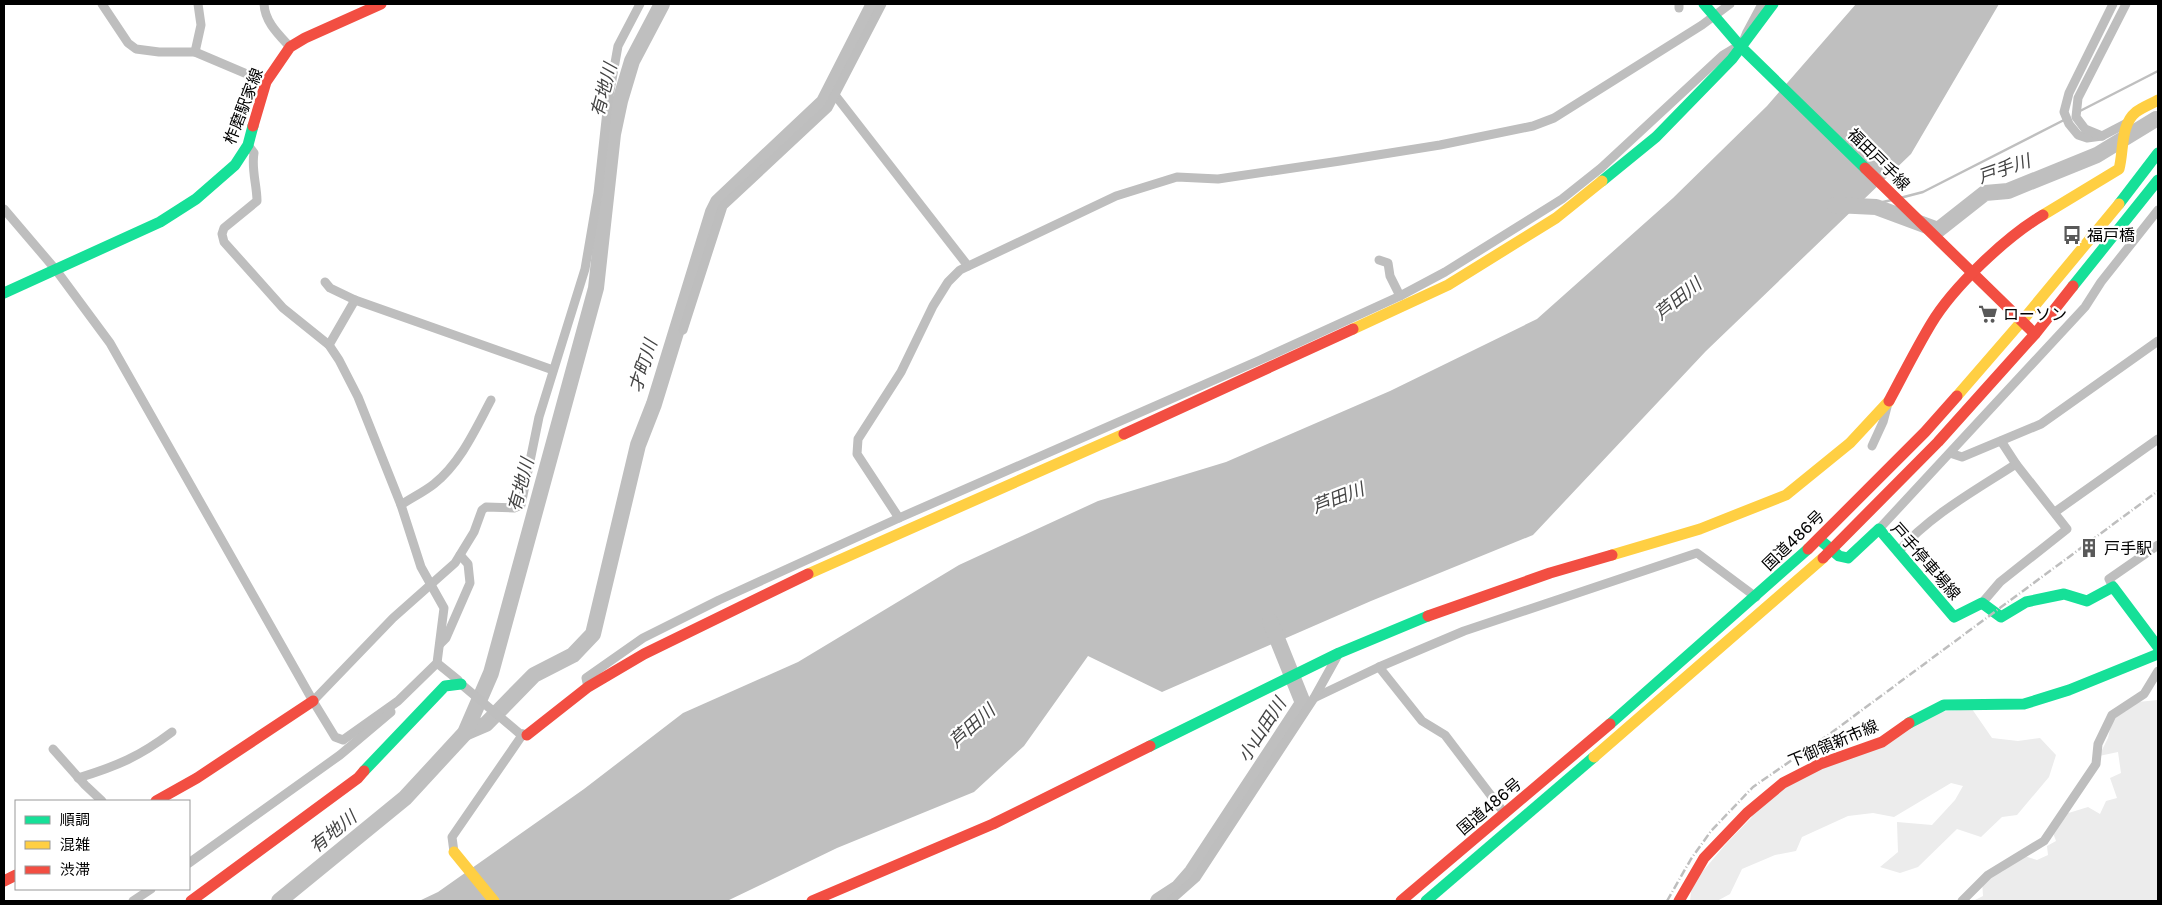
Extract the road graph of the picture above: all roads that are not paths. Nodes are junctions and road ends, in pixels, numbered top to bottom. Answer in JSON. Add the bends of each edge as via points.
{"nodes":[{"id":1,"x":102,"y":4,"type":"edge"},
{"id":2,"x":198,"y":4,"type":"edge"},
{"id":3,"x":264,"y":4,"type":"edge"},
{"id":4,"x":381,"y":4,"type":"edge"},
{"id":5,"x":640,"y":4,"type":"edge"},
{"id":6,"x":882,"y":4,"type":"edge"},
{"id":7,"x":1704,"y":4,"type":"edge"},
{"id":8,"x":1730,"y":4,"type":"edge"},
{"id":9,"x":1762,"y":4,"type":"edge"},
{"id":10,"x":1773,"y":4,"type":"edge"},
{"id":11,"x":2113,"y":4,"type":"edge"},
{"id":12,"x":2126,"y":4,"type":"edge"},
{"id":13,"x":360,"y":9,"type":"edge"},
{"id":14,"x":1713,"y":16,"type":"junction"},
{"id":15,"x":290,"y":48,"type":"junction"},
{"id":16,"x":1743,"y":49,"type":"junction"},
{"id":17,"x":195,"y":52,"type":"junction"},
{"id":18,"x":266,"y":82,"type":"junction"},
{"id":19,"x":835,"y":95,"type":"junction"},
{"id":20,"x":2158,"y":100,"type":"edge"},
{"id":21,"x":2126,"y":123,"type":"junction"},
{"id":22,"x":2102,"y":136,"type":"junction"},
{"id":23,"x":248,"y":145,"type":"junction"},
{"id":24,"x":2158,"y":153,"type":"edge"},
{"id":25,"x":2158,"y":180,"type":"edge"},
{"id":26,"x":4,"y":209,"type":"edge"},
{"id":27,"x":2158,"y":210,"type":"edge"},
{"id":28,"x":1379,"y":260,"type":"dead end"},
{"id":29,"x":968,"y":266,"type":"junction"},
{"id":30,"x":56,"y":270,"type":"junction"},
{"id":31,"x":1470,"y":271,"type":"junction"},
{"id":32,"x":1445,"y":272,"type":"junction"},
{"id":33,"x":1973,"y":274,"type":"junction"},
{"id":34,"x":325,"y":282,"type":"dead end"},
{"id":35,"x":4,"y":293,"type":"edge"},
{"id":36,"x":1400,"y":296,"type":"junction"},
{"id":37,"x":355,"y":300,"type":"junction"},
{"id":38,"x":2022,"y":321,"type":"junction"},
{"id":39,"x":683,"y":330,"type":"dead end"},
{"id":40,"x":2035,"y":334,"type":"junction"},
{"id":41,"x":2158,"y":341,"type":"edge"},
{"id":42,"x":329,"y":345,"type":"junction"},
{"id":43,"x":554,"y":370,"type":"junction"},
{"id":44,"x":490,"y":400,"type":"dead end"},
{"id":45,"x":1888,"y":403,"type":"junction"},
{"id":46,"x":2158,"y":438,"type":"edge"},
{"id":47,"x":2001,"y":441,"type":"junction"},
{"id":48,"x":1872,"y":446,"type":"dead end"},
{"id":49,"x":1950,"y":453,"type":"junction"},
{"id":50,"x":2016,"y":464,"type":"junction"},
{"id":51,"x":401,"y":505,"type":"junction"},
{"id":52,"x":2055,"y":512,"type":"junction"},
{"id":53,"x":899,"y":518,"type":"junction"},
{"id":54,"x":1879,"y":529,"type":"junction"},
{"id":55,"x":1819,"y":539,"type":"junction"},
{"id":56,"x":2158,"y":545,"type":"edge"},
{"id":57,"x":1831,"y":551,"type":"junction"},
{"id":58,"x":1898,"y":552,"type":"junction"},
{"id":59,"x":460,"y":555,"type":"junction"},
{"id":60,"x":431,"y":584,"type":"junction"},
{"id":61,"x":2113,"y":587,"type":"junction"},
{"id":62,"x":1756,"y":597,"type":"junction"},
{"id":63,"x":1982,"y":603,"type":"junction"},
{"id":64,"x":440,"y":644,"type":"junction"},
{"id":65,"x":2158,"y":647,"type":"edge"},
{"id":66,"x":1339,"y":652,"type":"junction"},
{"id":67,"x":2158,"y":654,"type":"edge"},
{"id":68,"x":437,"y":663,"type":"junction"},
{"id":69,"x":1379,"y":668,"type":"junction"},
{"id":70,"x":2158,"y":671,"type":"edge"},
{"id":71,"x":460,"y":684,"type":"junction"},
{"id":72,"x":588,"y":687,"type":"junction"},
{"id":73,"x":1314,"y":698,"type":"junction"},
{"id":74,"x":313,"y":701,"type":"junction"},
{"id":75,"x":398,"y":701,"type":"junction"},
{"id":76,"x":172,"y":732,"type":"dead end"},
{"id":77,"x":523,"y":734,"type":"junction"},
{"id":78,"x":53,"y":749,"type":"dead end"},
{"id":79,"x":78,"y":778,"type":"junction"},
{"id":80,"x":101,"y":800,"type":"edge"},
{"id":81,"x":158,"y":800,"type":"edge"},
{"id":82,"x":1505,"y":814,"type":"junction"},
{"id":83,"x":454,"y":852,"type":"joint"},
{"id":84,"x":190,"y":862,"type":"edge"},
{"id":85,"x":139,"y":890,"type":"edge"},
{"id":86,"x":150,"y":890,"type":"edge"},
{"id":87,"x":1175,"y":900,"type":"edge"},
{"id":88,"x":128,"y":901,"type":"edge"},
{"id":89,"x":133,"y":901,"type":"edge"},
{"id":90,"x":191,"y":901,"type":"edge"},
{"id":91,"x":494,"y":901,"type":"edge"},
{"id":92,"x":812,"y":901,"type":"edge"},
{"id":93,"x":1402,"y":901,"type":"edge"},
{"id":94,"x":1426,"y":901,"type":"edge"},
{"id":95,"x":1679,"y":901,"type":"edge"},
{"id":96,"x":1962,"y":901,"type":"edge"}],
"edges":[{"from":1,"to":17,"type":"street","via":[[128,44],[136,49]]},
{"from":2,"to":17,"type":"street","via":[[201,25]]},
{"from":3,"to":15,"type":"street","via":[[269,23]]},
{"from":4,"to":13,"type":"main road","name":"柞磨駅家線"},
{"from":5,"to":43,"type":"street","via":[[618,46],[584,270]]},
{"from":6,"to":19,"type":"street"},
{"from":7,"to":14,"type":"main road","name":"福田戸手線"},
{"from":8,"to":14,"type":"street"},
{"from":9,"to":16,"type":"street"},
{"from":10,"to":16,"type":"main road"},
{"from":11,"to":22,"type":"street","via":[[2064,112],[2078,135],[2087,138]]},
{"from":12,"to":22,"type":"street","via":[[2078,98],[2076,117],[2085,129]]},
{"from":13,"to":15,"type":"main road","name":"柞磨駅家線"},
{"from":14,"to":16,"type":"main road","name":"福田戸手線"},
{"from":14,"to":29,"type":"street","via":[[1554,118],[1533,126],[1440,145],[1228,177],[1177,178],[1116,196]]},
{"from":15,"to":18,"type":"main road","name":"柞磨駅家線"},
{"from":16,"to":31,"type":"main road","via":[[1656,137],[1556,218]]},
{"from":16,"to":32,"type":"street","via":[[1733,48],[1723,55],[1601,168],[1562,199]]},
{"from":16,"to":33,"type":"main road","name":"福田戸手線"},
{"from":17,"to":18,"type":"street"},
{"from":18,"to":23,"type":"main road","name":"柞磨駅家線"},
{"from":19,"to":29,"type":"street"},
{"from":19,"to":39,"type":"street","via":[[828,108],[723,206]]},
{"from":20,"to":21,"type":"main road","via":[[2136,112]]},
{"from":21,"to":22,"type":"street"},
{"from":21,"to":33,"type":"main road","via":[[2119,169],[2033,222],[2007,241]]},
{"from":23,"to":30,"type":"main road","name":"柞磨駅家線","via":[[235,165],[196,199],[160,222]]},
{"from":23,"to":42,"type":"street","via":[[254,153],[252,165],[257,201],[224,228],[224,242],[283,308]]},
{"from":24,"to":38,"type":"main road","name":"国道486号"},
{"from":25,"to":40,"type":"main road","name":"国道486号"},
{"from":26,"to":30,"type":"street"},
{"from":27,"to":49,"type":"street","via":[[2100,282],[2085,307]]},
{"from":28,"to":36,"type":"street","via":[[1388,263],[1390,276]]},
{"from":29,"to":53,"type":"street","via":[[948,282],[901,372],[858,439],[857,454]]},
{"from":30,"to":35,"type":"main road","name":"柞磨駅家線"},
{"from":30,"to":74,"type":"street","via":[[110,343]]},
{"from":31,"to":32,"type":"street"},
{"from":31,"to":72,"type":"main road","via":[[1448,285],[1227,388],[818,569],[644,654]]},
{"from":32,"to":36,"type":"street"},
{"from":33,"to":38,"type":"main road","name":"福田戸手線"},
{"from":33,"to":45,"type":"main road","via":[[1932,322]]},
{"from":34,"to":37,"type":"street","via":[[330,288]]},
{"from":36,"to":53,"type":"street"},
{"from":37,"to":42,"type":"street"},
{"from":37,"to":43,"type":"street"},
{"from":38,"to":40,"type":"main road","name":"福田戸手線"},
{"from":38,"to":55,"type":"main road","name":"国道486号","via":[[1925,432]]},
{"from":40,"to":57,"type":"main road","name":"国道486号","via":[[1938,442]]},
{"from":41,"to":47,"type":"street","via":[[2063,410],[2041,424]]},
{"from":42,"to":51,"type":"street","via":[[358,397]]},
{"from":43,"to":59,"type":"street","via":[[539,417],[521,505],[482,510]]},
{"from":44,"to":51,"type":"street","via":[[466,447],[450,468],[434,485]]},
{"from":45,"to":48,"type":"street"},
{"from":45,"to":66,"type":"main road","via":[[1850,443],[1786,495],[1700,529],[1550,573],[1454,606]]},
{"from":46,"to":52,"type":"street"},
{"from":47,"to":49,"type":"street","via":[[1962,457]]},
{"from":47,"to":50,"type":"street"},
{"from":49,"to":54,"type":"street"},
{"from":50,"to":52,"type":"street"},
{"from":50,"to":58,"type":"street","via":[[1946,511]]},
{"from":51,"to":60,"type":"street","via":[[421,567]]},
{"from":52,"to":63,"type":"street","via":[[2067,529],[2000,582]]},
{"from":53,"to":72,"type":"street","via":[[642,638],[586,678]]},
{"from":54,"to":57,"type":"main road","name":"戸手停車場線","via":[[1848,558]]},
{"from":54,"to":58,"type":"main road","name":"戸手停車場線"},
{"from":55,"to":57,"type":"main road"},
{"from":55,"to":62,"type":"main road","name":"国道486号"},
{"from":56,"to":61,"type":"street","via":[[2110,579]]},
{"from":57,"to":94,"type":"main road","name":"国道486号"},
{"from":58,"to":63,"type":"main road","name":"戸手停車場線","via":[[1954,618]]},
{"from":59,"to":60,"type":"street"},
{"from":59,"to":64,"type":"street","via":[[468,564],[470,583],[446,638]]},
{"from":60,"to":64,"type":"street","via":[[444,608]]},
{"from":60,"to":74,"type":"street","via":[[393,618]]},
{"from":61,"to":63,"type":"main road","name":"戸手停車場線","via":[[2087,601],[2064,594],[2026,602],[2001,616]]},
{"from":61,"to":65,"type":"main road"},
{"from":62,"to":69,"type":"street","via":[[1697,553],[1464,632]]},
{"from":62,"to":82,"type":"main road","name":"国道486号"},
{"from":64,"to":68,"type":"street"},
{"from":66,"to":73,"type":"street"},
{"from":66,"to":92,"type":"main road","via":[[993,824]]},
{"from":67,"to":95,"type":"main road","name":"下御領新市線","via":[[2069,690],[2024,704],[1944,705],[1917,717],[1882,742],[1820,764],[1783,783],[1747,813],[1704,858]]},
{"from":68,"to":71,"type":"street"},
{"from":68,"to":75,"type":"street"},
{"from":69,"to":73,"type":"street"},
{"from":69,"to":82,"type":"street","via":[[1422,721],[1445,735]]},
{"from":70,"to":96,"type":"street","via":[[2144,694],[2112,715],[2098,744],[2096,764],[2044,841],[1988,875]]},
{"from":71,"to":77,"type":"street"},
{"from":71,"to":90,"type":"main road","via":[[445,686],[358,778]]},
{"from":72,"to":77,"type":"main road"},
{"from":73,"to":87,"type":"street","via":[[1196,878]]},
{"from":74,"to":75,"type":"street","via":[[335,737],[342,740]]},
{"from":74,"to":81,"type":"main road","via":[[197,778]]},
{"from":75,"to":84,"type":"street","via":[[391,712],[340,754]]},
{"from":76,"to":79,"type":"street","via":[[118,766]]},
{"from":77,"to":83,"type":"street","via":[[452,837]]},
{"from":78,"to":79,"type":"street"},
{"from":79,"to":80,"type":"street"},
{"from":82,"to":93,"type":"main road","name":"国道486号"},
{"from":83,"to":91,"type":"main road"},
{"from":85,"to":88,"type":"street"},
{"from":86,"to":89,"type":"street"}]}
